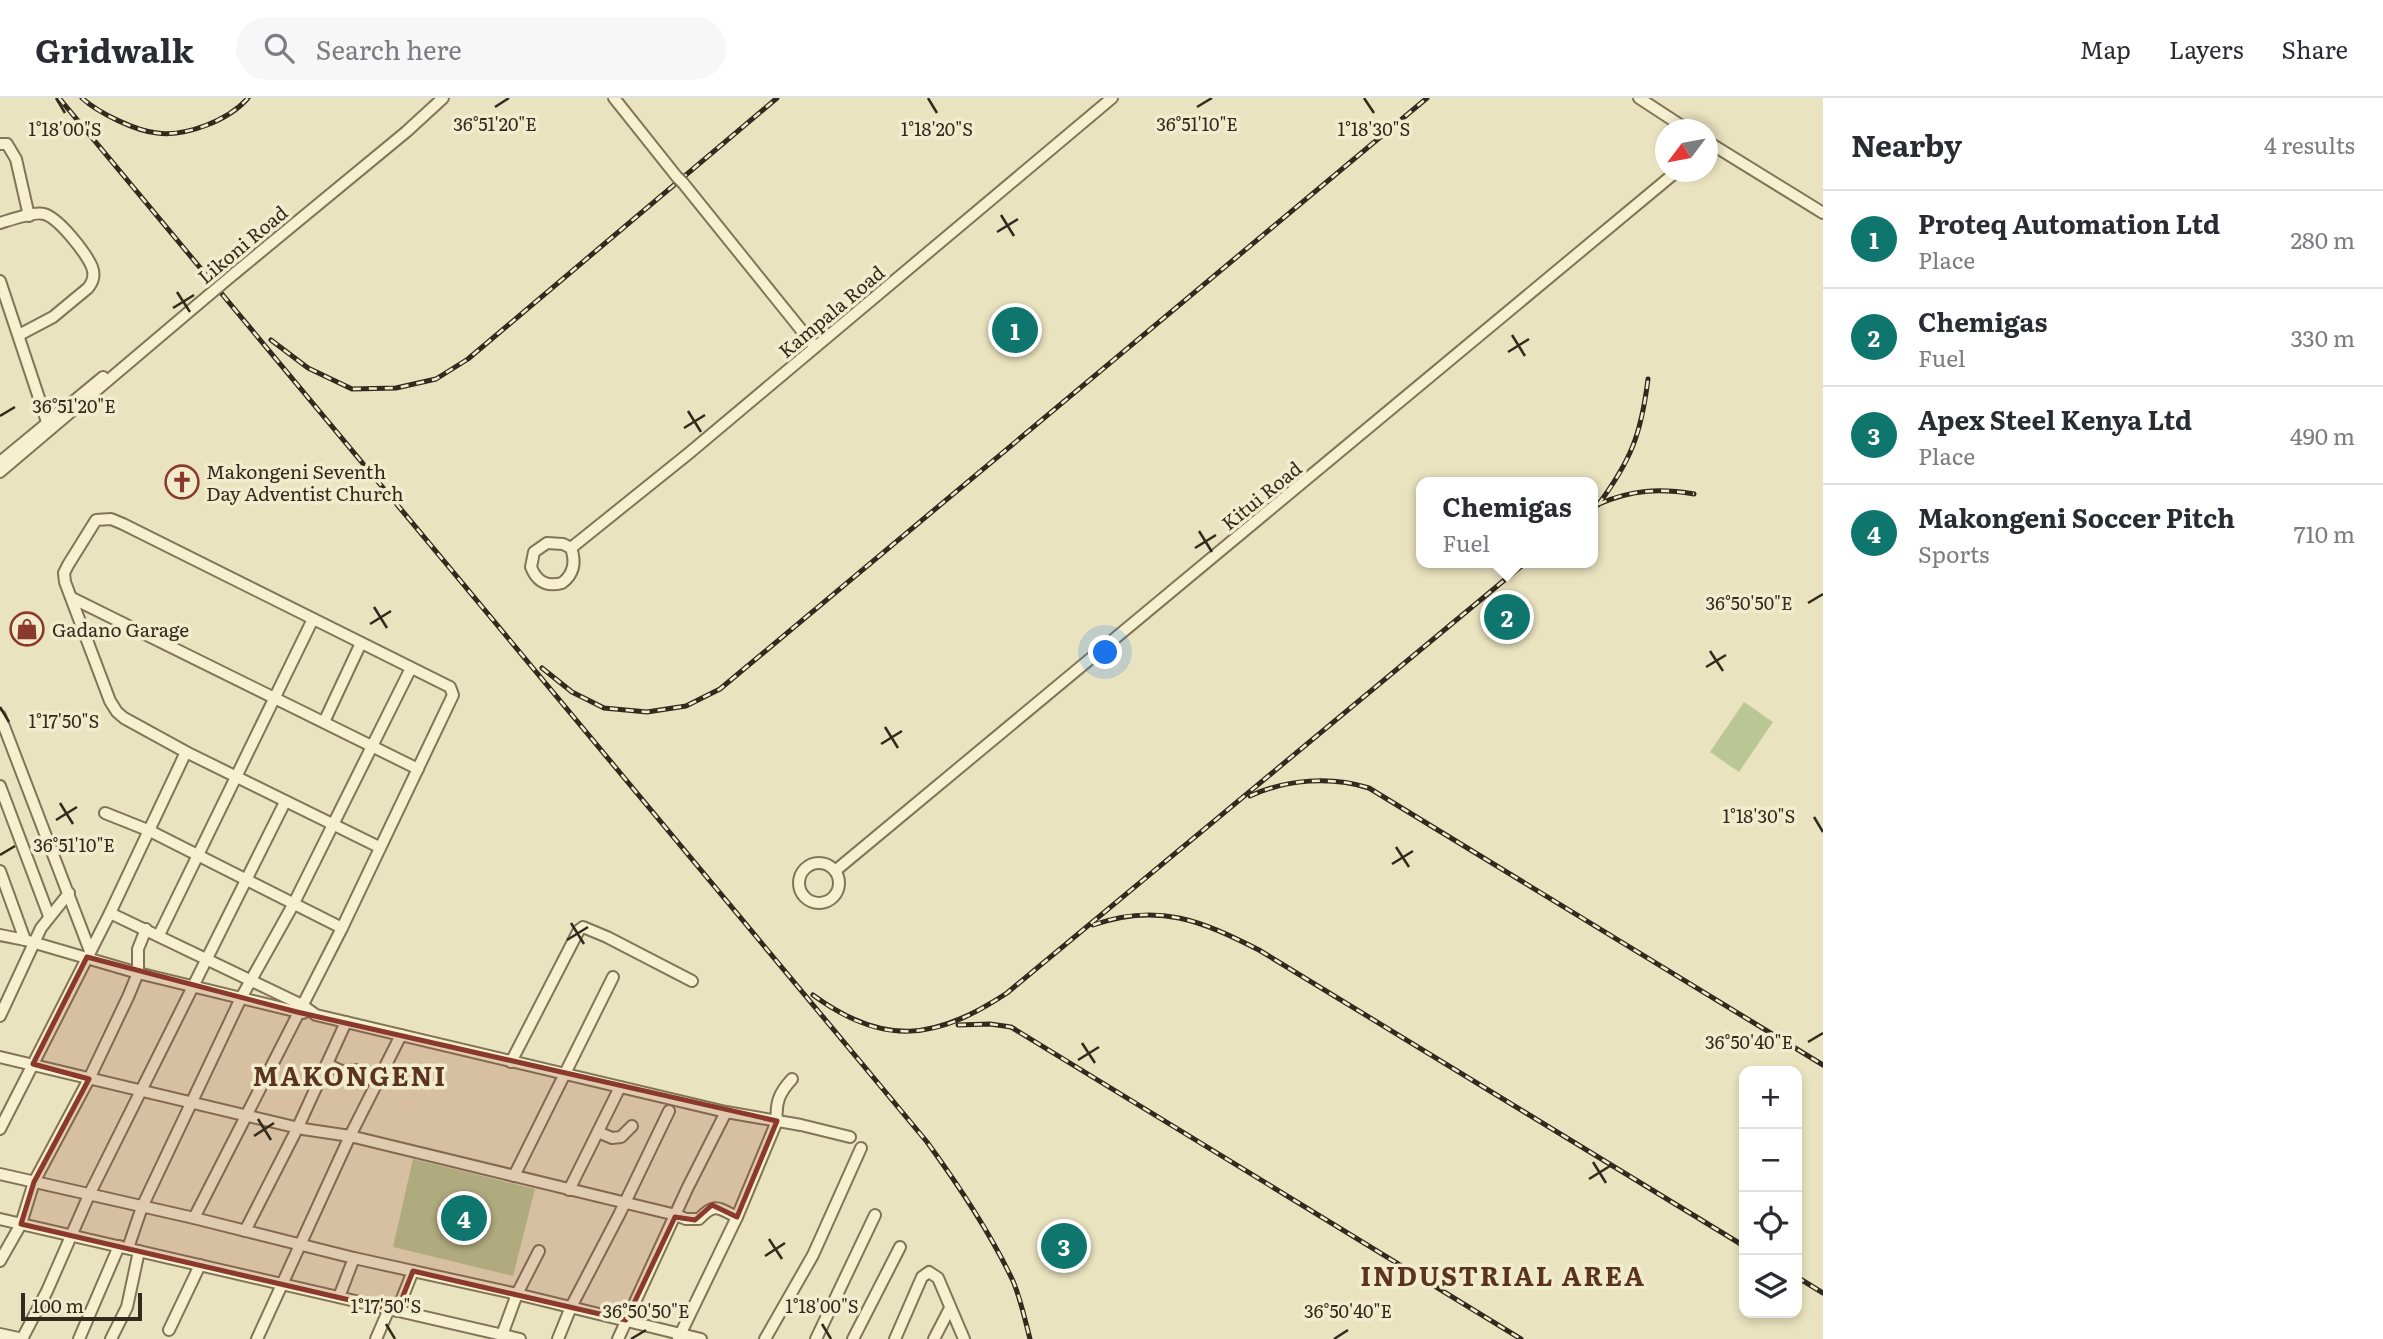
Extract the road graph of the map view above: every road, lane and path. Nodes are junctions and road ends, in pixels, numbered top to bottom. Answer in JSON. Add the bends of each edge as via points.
{"nodes":[{"id":1,"x":441,"y":98,"type":"edge"},
{"id":2,"x":614,"y":98,"type":"edge"},
{"id":3,"x":1112,"y":98,"type":"edge"},
{"id":4,"x":1639,"y":98,"type":"edge"},
{"id":5,"x":1671,"y":119,"type":"edge"},
{"id":6,"x":0,"y":144,"type":"edge"},
{"id":7,"x":1718,"y":150,"type":"edge"},
{"id":8,"x":1664,"y":182,"type":"edge"},
{"id":9,"x":1823,"y":213,"type":"edge"},
{"id":10,"x":29,"y":216,"type":"junction"},
{"id":11,"x":0,"y":223,"type":"edge"},
{"id":12,"x":0,"y":281,"type":"edge"},
{"id":13,"x":196,"y":303,"type":"junction"},
{"id":14,"x":19,"y":335,"type":"junction"},
{"id":15,"x":815,"y":347,"type":"junction"},
{"id":16,"x":47,"y":422,"type":"junction"},
{"id":17,"x":0,"y":462,"type":"edge"},
{"id":18,"x":0,"y":472,"type":"edge"},
{"id":19,"x":571,"y":548,"type":"junction"},
{"id":20,"x":72,"y":598,"type":"junction"},
{"id":21,"x":313,"y":619,"type":"junction"},
{"id":22,"x":360,"y":643,"type":"junction"},
{"id":23,"x":411,"y":668,"type":"junction"},
{"id":24,"x":276,"y":699,"type":"junction"},
{"id":25,"x":0,"y":716,"type":"edge"},
{"id":26,"x":324,"y":722,"type":"junction"},
{"id":27,"x":373,"y":747,"type":"junction"},
{"id":28,"x":186,"y":752,"type":"junction"},
{"id":29,"x":418,"y":769,"type":"junction"},
{"id":30,"x":237,"y":778,"type":"junction"},
{"id":31,"x":0,"y":786,"type":"edge"},
{"id":32,"x":285,"y":802,"type":"junction"},
{"id":33,"x":104,"y":813,"type":"dead end"},
{"id":34,"x":332,"y":826,"type":"junction"},
{"id":35,"x":150,"y":831,"type":"junction"},
{"id":36,"x":379,"y":847,"type":"junction"},
{"id":37,"x":197,"y":856,"type":"junction"},
{"id":38,"x":0,"y":871,"type":"edge"},
{"id":39,"x":835,"y":871,"type":"dead end"},
{"id":40,"x":245,"y":881,"type":"junction"},
{"id":41,"x":69,"y":893,"type":"junction"},
{"id":42,"x":293,"y":905,"type":"junction"},
{"id":43,"x":110,"y":913,"type":"junction"},
{"id":44,"x":49,"y":916,"type":"junction"},
{"id":45,"x":342,"y":928,"type":"junction"},
{"id":46,"x":146,"y":929,"type":"junction"},
{"id":47,"x":0,"y":935,"type":"edge"},
{"id":48,"x":159,"y":936,"type":"junction"},
{"id":49,"x":30,"y":941,"type":"junction"},
{"id":50,"x":88,"y":954,"type":"junction"},
{"id":51,"x":207,"y":960,"type":"junction"},
{"id":52,"x":138,"y":973,"type":"junction"},
{"id":53,"x":613,"y":977,"type":"dead end"},
{"id":54,"x":251,"y":981,"type":"junction"},
{"id":55,"x":692,"y":981,"type":"dead end"},
{"id":56,"x":192,"y":986,"type":"junction"},
{"id":57,"x":241,"y":999,"type":"junction"},
{"id":58,"x":300,"y":1008,"type":"junction"},
{"id":59,"x":0,"y":1016,"type":"edge"},
{"id":60,"x":346,"y":1022,"type":"junction"},
{"id":61,"x":401,"y":1035,"type":"junction"},
{"id":62,"x":0,"y":1057,"type":"edge"},
{"id":63,"x":511,"y":1062,"type":"junction"},
{"id":64,"x":33,"y":1064,"type":"junction"},
{"id":65,"x":327,"y":1064,"type":"junction"},
{"id":66,"x":564,"y":1074,"type":"junction"},
{"id":67,"x":89,"y":1079,"type":"junction"},
{"id":68,"x":792,"y":1079,"type":"dead end"},
{"id":69,"x":378,"y":1080,"type":"junction"},
{"id":70,"x":620,"y":1087,"type":"junction"},
{"id":71,"x":142,"y":1091,"type":"junction"},
{"id":72,"x":191,"y":1102,"type":"junction"},
{"id":73,"x":669,"y":1111,"type":"dead end"},
{"id":74,"x":726,"y":1112,"type":"junction"},
{"id":75,"x":246,"y":1115,"type":"junction"},
{"id":76,"x":777,"y":1121,"type":"junction"},
{"id":77,"x":632,"y":1126,"type":"dead end"},
{"id":78,"x":298,"y":1127,"type":"junction"},
{"id":79,"x":0,"y":1129,"type":"edge"},
{"id":80,"x":598,"y":1132,"type":"junction"},
{"id":81,"x":350,"y":1136,"type":"junction"},
{"id":82,"x":850,"y":1137,"type":"dead end"},
{"id":83,"x":861,"y":1148,"type":"dead end"},
{"id":84,"x":0,"y":1174,"type":"edge"},
{"id":85,"x":513,"y":1176,"type":"junction"},
{"id":86,"x":34,"y":1182,"type":"junction"},
{"id":87,"x":569,"y":1190,"type":"junction"},
{"id":88,"x":89,"y":1195,"type":"junction"},
{"id":89,"x":624,"y":1203,"type":"junction"},
{"id":90,"x":142,"y":1207,"type":"junction"},
{"id":91,"x":676,"y":1215,"type":"junction"},
{"id":92,"x":875,"y":1215,"type":"dead end"},
{"id":93,"x":737,"y":1217,"type":"junction"},
{"id":94,"x":194,"y":1218,"type":"junction"},
{"id":95,"x":0,"y":1219,"type":"edge"},
{"id":96,"x":21,"y":1224,"type":"junction"},
{"id":97,"x":245,"y":1231,"type":"junction"},
{"id":98,"x":72,"y":1234,"type":"junction"},
{"id":99,"x":300,"y":1244,"type":"junction"},
{"id":100,"x":123,"y":1247,"type":"junction"},
{"id":101,"x":900,"y":1247,"type":"dead end"},
{"id":102,"x":139,"y":1251,"type":"junction"},
{"id":103,"x":539,"y":1251,"type":"dead end"},
{"id":104,"x":354,"y":1258,"type":"junction"},
{"id":105,"x":0,"y":1261,"type":"edge"},
{"id":106,"x":200,"y":1265,"type":"junction"},
{"id":107,"x":413,"y":1271,"type":"junction"},
{"id":108,"x":283,"y":1284,"type":"junction"},
{"id":109,"x":517,"y":1294,"type":"junction"},
{"id":110,"x":339,"y":1297,"type":"junction"},
{"id":111,"x":571,"y":1307,"type":"junction"},
{"id":112,"x":950,"y":1308,"type":"junction"},
{"id":113,"x":393,"y":1310,"type":"junction"},
{"id":114,"x":626,"y":1320,"type":"junction"},
{"id":115,"x":169,"y":1331,"type":"dead end"},
{"id":116,"x":0,"y":1334,"type":"edge"},
{"id":117,"x":499,"y":1336,"type":"edge"},
{"id":118,"x":679,"y":1336,"type":"edge"},
{"id":119,"x":23,"y":1339,"type":"edge"},
{"id":120,"x":79,"y":1339,"type":"edge"},
{"id":121,"x":111,"y":1339,"type":"edge"},
{"id":122,"x":257,"y":1339,"type":"edge"},
{"id":123,"x":376,"y":1339,"type":"edge"},
{"id":124,"x":520,"y":1339,"type":"edge"},
{"id":125,"x":558,"y":1339,"type":"edge"},
{"id":126,"x":618,"y":1339,"type":"edge"},
{"id":127,"x":701,"y":1339,"type":"edge"},
{"id":128,"x":765,"y":1339,"type":"edge"},
{"id":129,"x":816,"y":1339,"type":"edge"},
{"id":130,"x":853,"y":1339,"type":"edge"},
{"id":131,"x":895,"y":1339,"type":"edge"},
{"id":132,"x":934,"y":1339,"type":"edge"},
{"id":133,"x":964,"y":1339,"type":"edge"}],
"edges":[{"from":1,"to":13,"type":"street","name":"Likoni Road","bridge":true,"via":[[406,132]]},
{"from":2,"to":15,"type":"street"},
{"from":3,"to":15,"type":"street","name":"Kampala Road"},
{"from":4,"to":5,"type":"street"},
{"from":6,"to":10,"type":"street","via":[[8,144],[16,159]]},
{"from":7,"to":9,"type":"street"},
{"from":8,"to":39,"type":"street","name":"Kitui Road"},
{"from":10,"to":11,"type":"street"},
{"from":10,"to":14,"type":"street","via":[[39,212],[51,216],[64,228],[92,267],[93,278],[88,288],[53,317]]},
{"from":12,"to":14,"type":"street"},
{"from":13,"to":16,"type":"street","name":"Likoni Road"},
{"from":13,"to":18,"type":"street","name":"Likoni Road"},
{"from":14,"to":16,"type":"street"},
{"from":15,"to":19,"type":"street","name":"Kampala Road"},
{"from":16,"to":17,"type":"street","name":"Likoni Road"},
{"from":19,"to":19,"type":"street","via":[[572,572],[562,583],[546,584],[534,575],[531,559],[540,546],[555,542]]},
{"from":20,"to":21,"type":"street","via":[[64,573],[92,524],[104,518],[183,552]]},
{"from":20,"to":24,"type":"street"},
{"from":20,"to":28,"type":"street","via":[[117,712]]},
{"from":21,"to":22,"type":"street"},
{"from":21,"to":24,"type":"street"},
{"from":22,"to":23,"type":"street"},
{"from":22,"to":26,"type":"street"},
{"from":23,"to":27,"type":"street"},
{"from":23,"to":29,"type":"street","via":[[453,691]]},
{"from":24,"to":26,"type":"street"},
{"from":24,"to":30,"type":"street"},
{"from":25,"to":41,"type":"street"},
{"from":26,"to":27,"type":"street"},
{"from":27,"to":29,"type":"street"},
{"from":27,"to":34,"type":"street"},
{"from":28,"to":30,"type":"street"},
{"from":28,"to":35,"type":"street"},
{"from":29,"to":36,"type":"street"},
{"from":30,"to":32,"type":"street"},
{"from":30,"to":37,"type":"street"},
{"from":31,"to":44,"type":"street"},
{"from":32,"to":34,"type":"street"},
{"from":32,"to":40,"type":"street"},
{"from":33,"to":35,"type":"street"},
{"from":34,"to":36,"type":"street"},
{"from":34,"to":42,"type":"street"},
{"from":35,"to":37,"type":"street"},
{"from":35,"to":43,"type":"street"},
{"from":36,"to":45,"type":"street"},
{"from":37,"to":40,"type":"street"},
{"from":37,"to":48,"type":"street"},
{"from":38,"to":49,"type":"street"},
{"from":40,"to":42,"type":"street"},
{"from":40,"to":51,"type":"street"},
{"from":41,"to":44,"type":"street"},
{"from":41,"to":50,"type":"street"},
{"from":42,"to":45,"type":"street"},
{"from":42,"to":54,"type":"street"},
{"from":43,"to":46,"type":"street"},
{"from":43,"to":50,"type":"street"},
{"from":44,"to":49,"type":"street"},
{"from":45,"to":58,"type":"street"},
{"from":46,"to":48,"type":"street"},
{"from":46,"to":52,"type":"street","via":[[138,949]]},
{"from":47,"to":49,"type":"street"},
{"from":48,"to":51,"type":"street"},
{"from":49,"to":50,"type":"street"},
{"from":49,"to":59,"type":"street"},
{"from":50,"to":52,"type":"street"},
{"from":50,"to":64,"type":"street"},
{"from":51,"to":54,"type":"street"},
{"from":51,"to":56,"type":"street"},
{"from":52,"to":56,"type":"street"},
{"from":52,"to":67,"type":"street"},
{"from":53,"to":66,"type":"street"},
{"from":54,"to":57,"type":"street"},
{"from":54,"to":58,"type":"street"},
{"from":55,"to":63,"type":"street","via":[[581,928]]},
{"from":56,"to":57,"type":"street"},
{"from":56,"to":71,"type":"street"},
{"from":57,"to":58,"type":"street"},
{"from":57,"to":72,"type":"street"},
{"from":58,"to":60,"type":"street"},
{"from":58,"to":75,"type":"street"},
{"from":60,"to":61,"type":"street"},
{"from":60,"to":65,"type":"street"},
{"from":61,"to":63,"type":"street"},
{"from":61,"to":69,"type":"street"},
{"from":62,"to":64,"type":"street"},
{"from":63,"to":66,"type":"street"},
{"from":64,"to":67,"type":"street"},
{"from":64,"to":79,"type":"street"},
{"from":65,"to":69,"type":"street"},
{"from":65,"to":78,"type":"street"},
{"from":66,"to":70,"type":"street"},
{"from":66,"to":85,"type":"street"},
{"from":67,"to":71,"type":"street"},
{"from":67,"to":86,"type":"street"},
{"from":68,"to":76,"type":"street","via":[[780,1092]]},
{"from":69,"to":81,"type":"street"},
{"from":70,"to":74,"type":"street"},
{"from":70,"to":80,"type":"street"},
{"from":71,"to":72,"type":"street"},
{"from":71,"to":88,"type":"street"},
{"from":72,"to":75,"type":"street"},
{"from":72,"to":90,"type":"street"},
{"from":73,"to":89,"type":"street"},
{"from":74,"to":76,"type":"street"},
{"from":74,"to":91,"type":"street"},
{"from":75,"to":78,"type":"street"},
{"from":75,"to":94,"type":"street"},
{"from":76,"to":82,"type":"street"},
{"from":76,"to":93,"type":"street"},
{"from":77,"to":80,"type":"street","via":[[617,1138]]},
{"from":78,"to":81,"type":"street"},
{"from":78,"to":97,"type":"street"},
{"from":80,"to":87,"type":"street"},
{"from":81,"to":85,"type":"street"},
{"from":81,"to":99,"type":"street"},
{"from":83,"to":128,"type":"street","via":[[813,1255]]},
{"from":84,"to":86,"type":"street"},
{"from":85,"to":87,"type":"street"},
{"from":86,"to":88,"type":"street"},
{"from":86,"to":96,"type":"street"},
{"from":87,"to":89,"type":"street"},
{"from":88,"to":90,"type":"street"},
{"from":88,"to":98,"type":"street"},
{"from":89,"to":91,"type":"street"},
{"from":89,"to":111,"type":"street"},
{"from":90,"to":94,"type":"street"},
{"from":90,"to":100,"type":"street"},
{"from":91,"to":93,"type":"street","via":[[695,1220],[715,1207]]},
{"from":91,"to":114,"type":"street"},
{"from":92,"to":129,"type":"street"},
{"from":93,"to":118,"type":"street"},
{"from":94,"to":97,"type":"street"},
{"from":95,"to":96,"type":"street"},
{"from":96,"to":98,"type":"street"},
{"from":96,"to":105,"type":"street"},
{"from":97,"to":99,"type":"street"},
{"from":98,"to":100,"type":"street"},
{"from":98,"to":119,"type":"street"},
{"from":99,"to":104,"type":"street"},
{"from":99,"to":108,"type":"street"},
{"from":100,"to":102,"type":"street"},
{"from":100,"to":120,"type":"street"},
{"from":101,"to":130,"type":"street"},
{"from":102,"to":106,"type":"street"},
{"from":102,"to":121,"type":"street","via":[[127,1307]]},
{"from":103,"to":109,"type":"street"},
{"from":104,"to":107,"type":"street"},
{"from":104,"to":110,"type":"street"},
{"from":106,"to":108,"type":"street"},
{"from":106,"to":115,"type":"street"},
{"from":107,"to":109,"type":"street"},
{"from":107,"to":113,"type":"street"},
{"from":108,"to":110,"type":"street"},
{"from":108,"to":122,"type":"street"},
{"from":109,"to":111,"type":"street"},
{"from":109,"to":117,"type":"street"},
{"from":110,"to":113,"type":"street"},
{"from":111,"to":114,"type":"street"},
{"from":111,"to":125,"type":"street"},
{"from":112,"to":131,"type":"street","via":[[938,1278],[926,1273]]},
{"from":112,"to":132,"type":"street"},
{"from":112,"to":133,"type":"street"},
{"from":113,"to":117,"type":"street"},
{"from":113,"to":123,"type":"street"},
{"from":114,"to":118,"type":"street"},
{"from":114,"to":126,"type":"street"},
{"from":116,"to":119,"type":"street"},
{"from":117,"to":124,"type":"street"},
{"from":118,"to":127,"type":"street"}]}
